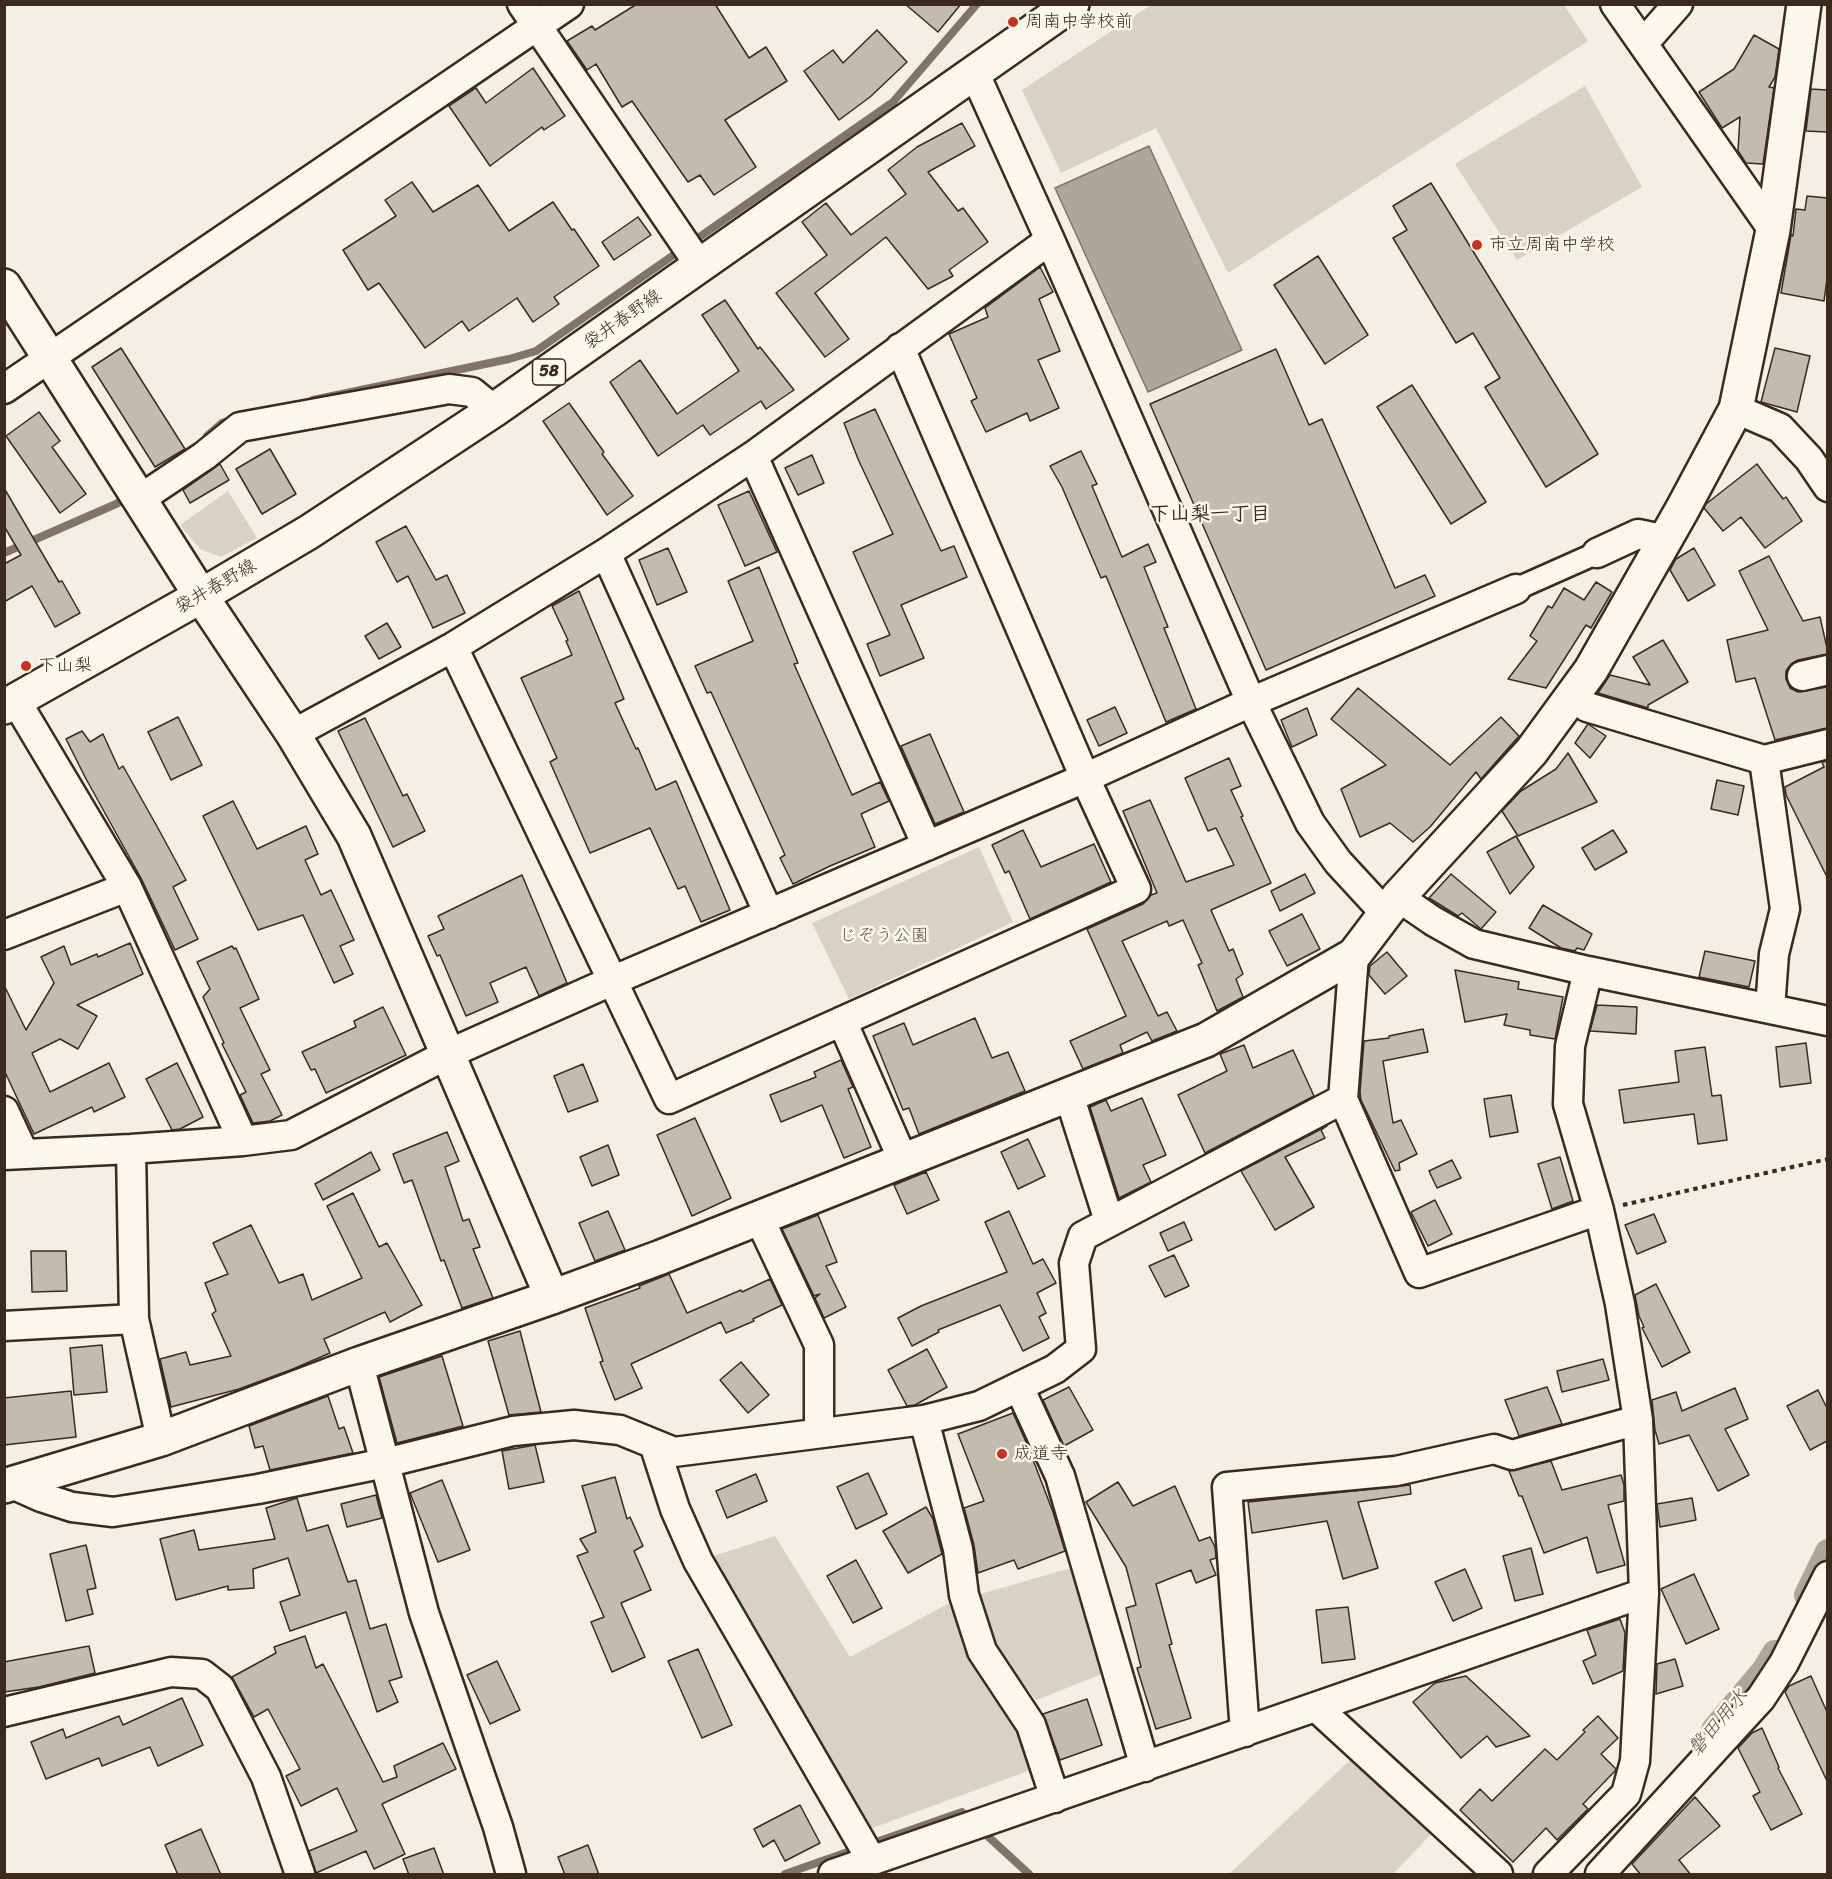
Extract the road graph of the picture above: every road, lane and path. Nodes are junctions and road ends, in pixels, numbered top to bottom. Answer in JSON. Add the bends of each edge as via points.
{"nodes":[{"id":1,"x":569,"y":4,"type":"edge"},
{"id":2,"x":1072,"y":4,"type":"edge"},
{"id":3,"x":1615,"y":4,"type":"edge"},
{"id":4,"x":1678,"y":4,"type":"edge"},
{"id":5,"x":1804,"y":4,"type":"edge"},
{"id":6,"x":530,"y":15,"type":"edge"},
{"id":7,"x":1643,"y":44,"type":"junction"},
{"id":8,"x":975,"y":74,"type":"junction"},
{"id":9,"x":1773,"y":230,"type":"junction"},
{"id":10,"x":1050,"y":240,"type":"junction"},
{"id":11,"x":700,"y":266,"type":"junction"},
{"id":12,"x":4,"y":286,"type":"edge"},
{"id":13,"x":900,"y":348,"type":"junction"},
{"id":14,"x":51,"y":357,"type":"junction"},
{"id":15,"x":4,"y":389,"type":"edge"},
{"id":16,"x":1736,"y":409,"type":"junction"},
{"id":17,"x":494,"y":410,"type":"junction"},
{"id":18,"x":753,"y":456,"type":"junction"},
{"id":19,"x":1827,"y":487,"type":"edge"},
{"id":20,"x":135,"y":491,"type":"junction"},
{"id":21,"x":1666,"y":540,"type":"junction"},
{"id":22,"x":606,"y":553,"type":"junction"},
{"id":23,"x":1597,"y":553,"type":"joint"},
{"id":24,"x":1516,"y":589,"type":"joint"},
{"id":25,"x":201,"y":596,"type":"junction"},
{"id":26,"x":453,"y":647,"type":"junction"},
{"id":27,"x":1573,"y":695,"type":"junction"},
{"id":28,"x":1251,"y":702,"type":"junction"},
{"id":29,"x":10,"y":704,"type":"edge"},
{"id":30,"x":293,"y":734,"type":"junction"},
{"id":31,"x":1827,"y":744,"type":"edge"},
{"id":32,"x":1764,"y":760,"type":"junction"},
{"id":33,"x":1085,"y":778,"type":"junction"},
{"id":34,"x":927,"y":846,"type":"junction"},
{"id":35,"x":127,"y":887,"type":"junction"},
{"id":36,"x":1391,"y":905,"type":"junction"},
{"id":37,"x":769,"y":914,"type":"junction"},
{"id":38,"x":4,"y":934,"type":"edge"},
{"id":39,"x":1354,"y":955,"type":"junction"},
{"id":40,"x":1588,"y":971,"type":"junction"},
{"id":41,"x":614,"y":980,"type":"junction"},
{"id":42,"x":1770,"y":1009,"type":"junction"},
{"id":43,"x":842,"y":1021,"type":"junction"},
{"id":44,"x":1827,"y":1021,"type":"edge"},
{"id":45,"x":448,"y":1054,"type":"junction"},
{"id":46,"x":1069,"y":1095,"type":"junction"},
{"id":47,"x":1343,"y":1099,"type":"junction"},
{"id":48,"x":4,"y":1111,"type":"edge"},
{"id":49,"x":243,"y":1141,"type":"junction"},
{"id":50,"x":131,"y":1149,"type":"junction"},
{"id":51,"x":14,"y":1155,"type":"edge"},
{"id":52,"x":1827,"y":1159,"type":"edge"},
{"id":53,"x":903,"y":1160,"type":"junction"},
{"id":54,"x":1599,"y":1210,"type":"junction"},
{"id":55,"x":759,"y":1218,"type":"junction"},
{"id":56,"x":1109,"y":1221,"type":"junction"},
{"id":57,"x":552,"y":1297,"type":"junction"},
{"id":58,"x":134,"y":1319,"type":"junction"},
{"id":59,"x":4,"y":1326,"type":"edge"},
{"id":60,"x":359,"y":1364,"type":"junction"},
{"id":61,"x":1019,"y":1387,"type":"junction"},
{"id":62,"x":924,"y":1420,"type":"junction"},
{"id":63,"x":1638,"y":1420,"type":"junction"},
{"id":64,"x":819,"y":1433,"type":"junction"},
{"id":65,"x":161,"y":1439,"type":"junction"},
{"id":66,"x":654,"y":1444,"type":"junction"},
{"id":67,"x":385,"y":1463,"type":"junction"},
{"id":68,"x":8,"y":1485,"type":"edge"},
{"id":69,"x":1827,"y":1576,"type":"edge"},
{"id":70,"x":1644,"y":1593,"type":"junction"},
{"id":71,"x":1316,"y":1707,"type":"junction"},
{"id":72,"x":4,"y":1712,"type":"edge"},
{"id":73,"x":1245,"y":1732,"type":"junction"},
{"id":74,"x":1145,"y":1767,"type":"junction"},
{"id":75,"x":1055,"y":1798,"type":"junction"},
{"id":76,"x":872,"y":1860,"type":"junction"},
{"id":77,"x":300,"y":1875,"type":"edge"},
{"id":78,"x":511,"y":1875,"type":"edge"},
{"id":79,"x":833,"y":1875,"type":"edge"},
{"id":80,"x":1498,"y":1875,"type":"edge"},
{"id":81,"x":1548,"y":1875,"type":"edge"},
{"id":82,"x":1600,"y":1875,"type":"edge"}],
"edges":[{"from":1,"to":6,"type":"street"},
{"from":2,"to":8,"type":"street","name":"袋井春野線","number":"58"},
{"from":3,"to":7,"type":"street"},
{"from":4,"to":7,"type":"street"},
{"from":5,"to":9,"type":"street"},
{"from":6,"to":11,"type":"street"},
{"from":6,"to":14,"type":"street"},
{"from":7,"to":9,"type":"street"},
{"from":8,"to":10,"type":"street"},
{"from":8,"to":11,"type":"street","name":"袋井春野線","number":"58"},
{"from":9,"to":16,"type":"street"},
{"from":10,"to":13,"type":"street"},
{"from":10,"to":28,"type":"street"},
{"from":11,"to":17,"type":"street","name":"袋井春野線","number":"58"},
{"from":12,"to":14,"type":"street"},
{"from":13,"to":18,"type":"street"},
{"from":13,"to":33,"type":"street"},
{"from":14,"to":15,"type":"street"},
{"from":14,"to":20,"type":"street"},
{"from":16,"to":19,"type":"street","via":[[1780,428],[1809,459]]},
{"from":16,"to":21,"type":"street"},
{"from":17,"to":20,"type":"street","via":[[471,392],[449,389],[240,427],[204,456]]},
{"from":17,"to":25,"type":"street","name":"袋井春野線","number":"58","via":[[309,532]]},
{"from":18,"to":22,"type":"street"},
{"from":18,"to":34,"type":"street"},
{"from":20,"to":25,"type":"street"},
{"from":21,"to":23,"type":"street","via":[[1638,534]]},
{"from":21,"to":27,"type":"street"},
{"from":22,"to":26,"type":"street"},
{"from":22,"to":37,"type":"street"},
{"from":23,"to":24,"type":"street"},
{"from":24,"to":28,"type":"street"},
{"from":25,"to":29,"type":"street","name":"袋井春野線","number":"58"},
{"from":25,"to":30,"type":"street"},
{"from":26,"to":30,"type":"street"},
{"from":26,"to":41,"type":"street"},
{"from":27,"to":32,"type":"street","via":[[1587,706]]},
{"from":27,"to":36,"type":"street","via":[[1531,752]]},
{"from":28,"to":33,"type":"street"},
{"from":28,"to":36,"type":"street","via":[[1310,823],[1338,862]]},
{"from":29,"to":35,"type":"street"},
{"from":30,"to":45,"type":"street","via":[[354,836]]},
{"from":31,"to":32,"type":"street"},
{"from":32,"to":42,"type":"street","via":[[1785,909],[1774,954]]},
{"from":33,"to":34,"type":"street"},
{"from":33,"to":43,"type":"street","via":[[1136,889]]},
{"from":34,"to":37,"type":"street"},
{"from":35,"to":38,"type":"street"},
{"from":35,"to":49,"type":"street"},
{"from":36,"to":39,"type":"street"},
{"from":36,"to":40,"type":"street","via":[[1433,921],[1474,944]]},
{"from":37,"to":41,"type":"street"},
{"from":39,"to":46,"type":"street","via":[[1206,1040]]},
{"from":39,"to":47,"type":"street"},
{"from":40,"to":42,"type":"street"},
{"from":40,"to":54,"type":"street","via":[[1570,1046],[1568,1104]]},
{"from":41,"to":43,"type":"street","via":[[669,1099]]},
{"from":41,"to":45,"type":"street"},
{"from":42,"to":44,"type":"street"},
{"from":43,"to":53,"type":"street"},
{"from":45,"to":49,"type":"street","via":[[291,1135]]},
{"from":45,"to":57,"type":"street"},
{"from":46,"to":53,"type":"street"},
{"from":46,"to":56,"type":"street"},
{"from":47,"to":54,"type":"street","via":[[1419,1273]]},
{"from":47,"to":56,"type":"street"},
{"from":48,"to":51,"type":"street"},
{"from":49,"to":50,"type":"street"},
{"from":50,"to":51,"type":"street"},
{"from":50,"to":58,"type":"street"},
{"from":52,"to":54,"type":"path"},
{"from":53,"to":55,"type":"street"},
{"from":54,"to":63,"type":"street","via":[[1620,1305]]},
{"from":55,"to":57,"type":"street"},
{"from":55,"to":64,"type":"street","via":[[819,1345]]},
{"from":56,"to":61,"type":"street","via":[[1083,1236],[1074,1263],[1081,1349],[1055,1369]]},
{"from":57,"to":60,"type":"street"},
{"from":58,"to":59,"type":"street"},
{"from":58,"to":65,"type":"street"},
{"from":60,"to":65,"type":"street"},
{"from":60,"to":67,"type":"street"},
{"from":61,"to":62,"type":"street","via":[[979,1406]]},
{"from":61,"to":74,"type":"street","via":[[1060,1476]]},
{"from":62,"to":64,"type":"street"},
{"from":62,"to":75,"type":"street","via":[[958,1549],[964,1595],[982,1651],[1031,1725]]},
{"from":63,"to":70,"type":"street"},
{"from":63,"to":73,"type":"street","via":[[1512,1455],[1494,1449],[1396,1471],[1227,1487]]},
{"from":64,"to":66,"type":"street","via":[[674,1452]]},
{"from":65,"to":68,"type":"street"},
{"from":66,"to":67,"type":"street","via":[[620,1430],[574,1425],[513,1431]]},
{"from":66,"to":76,"type":"street","via":[[675,1509],[698,1561]]},
{"from":67,"to":68,"type":"street","via":[[258,1489],[113,1512],[72,1507]]},
{"from":67,"to":78,"type":"street","via":[[424,1613]]},
{"from":69,"to":82,"type":"street","via":[[1784,1664],[1761,1698]]},
{"from":70,"to":71,"type":"street"},
{"from":70,"to":81,"type":"street","via":[[1635,1761],[1626,1794]]},
{"from":71,"to":73,"type":"street"},
{"from":71,"to":80,"type":"street"},
{"from":72,"to":77,"type":"street","via":[[171,1672],[202,1674],[220,1688],[266,1777]]},
{"from":73,"to":74,"type":"street"},
{"from":74,"to":75,"type":"street"},
{"from":75,"to":76,"type":"street"},
{"from":76,"to":79,"type":"street"}]}
